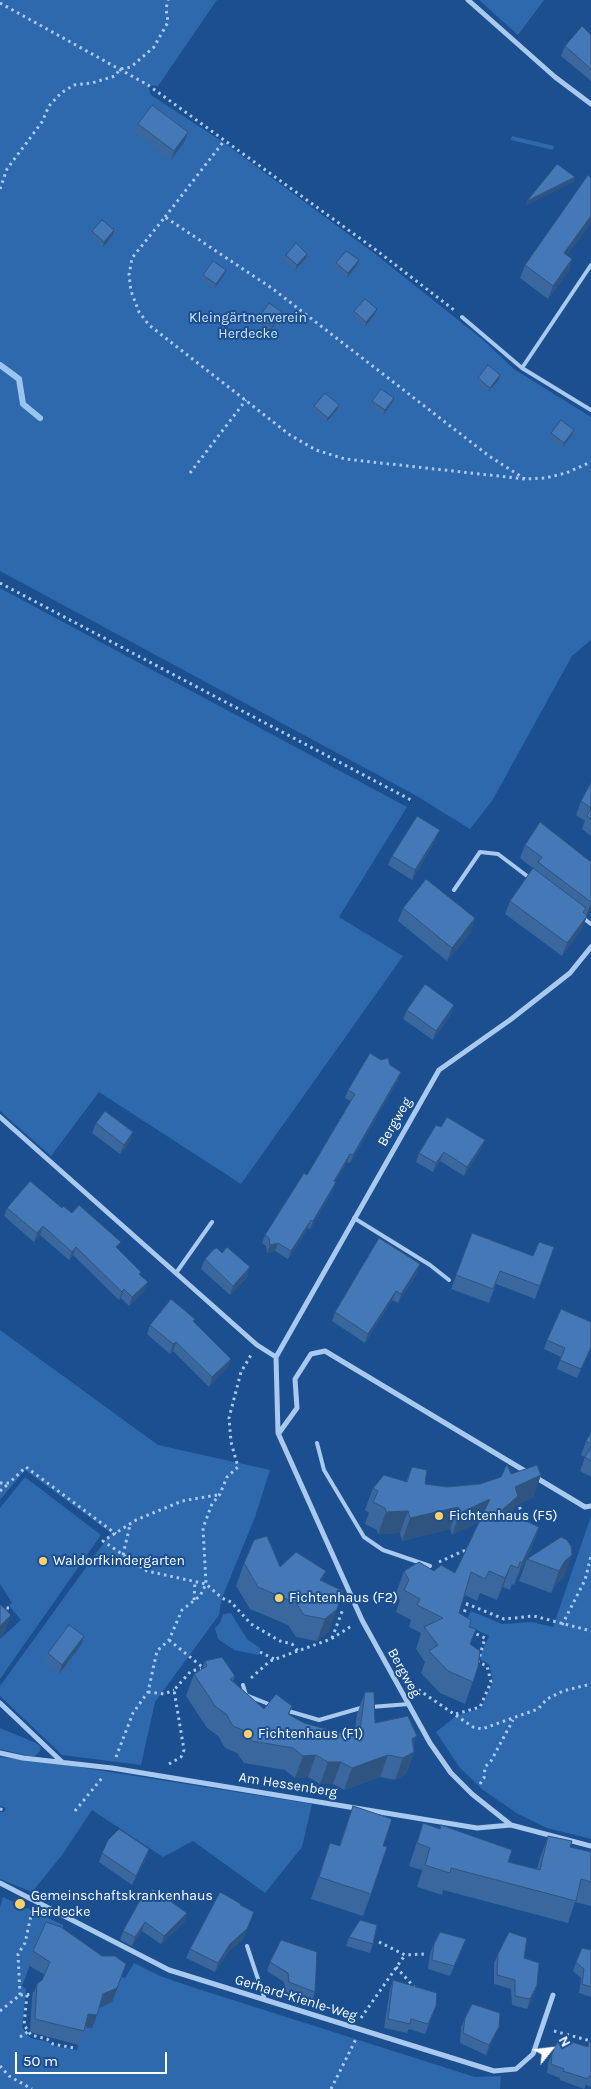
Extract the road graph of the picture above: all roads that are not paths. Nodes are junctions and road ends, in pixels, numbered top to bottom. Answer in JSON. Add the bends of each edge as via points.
{"nodes":[{"id":1,"x":468,"y":0,"type":"edge"},
{"id":2,"x":591,"y":104,"type":"edge"},
{"id":3,"x":591,"y":265,"type":"edge"},
{"id":4,"x":462,"y":317,"type":"road end"},
{"id":5,"x":522,"y":368,"type":"junction"},
{"id":6,"x":591,"y":410,"type":"edge"},
{"id":7,"x":537,"y":883,"type":"edge"},
{"id":8,"x":454,"y":890,"type":"dead end"},
{"id":9,"x":576,"y":912,"type":"edge"},
{"id":10,"x":591,"y":924,"type":"edge"},
{"id":11,"x":591,"y":947,"type":"edge"},
{"id":12,"x":0,"y":1117,"type":"edge"},
{"id":13,"x":354,"y":1218,"type":"junction"},
{"id":14,"x":212,"y":1222,"type":"dead end"},
{"id":15,"x":176,"y":1273,"type":"junction"},
{"id":16,"x":449,"y":1280,"type":"dead end"},
{"id":17,"x":276,"y":1357,"type":"junction"},
{"id":18,"x":278,"y":1433,"type":"junction"},
{"id":19,"x":317,"y":1443,"type":"dead end"},
{"id":20,"x":591,"y":1506,"type":"edge"},
{"id":21,"x":430,"y":1566,"type":"edge"},
{"id":22,"x":243,"y":1685,"type":"dead end"},
{"id":23,"x":0,"y":1703,"type":"edge"},
{"id":24,"x":408,"y":1704,"type":"junction"},
{"id":25,"x":0,"y":1753,"type":"edge"},
{"id":26,"x":62,"y":1762,"type":"junction"},
{"id":27,"x":511,"y":1824,"type":"junction"},
{"id":28,"x":591,"y":1846,"type":"edge"},
{"id":29,"x":0,"y":1883,"type":"edge"},
{"id":30,"x":247,"y":1946,"type":"dead end"},
{"id":31,"x":553,"y":1995,"type":"dead end"},
{"id":32,"x":265,"y":2000,"type":"junction"}],
"edges":[{"from":1,"to":2,"type":"street","via":[[555,77]]},
{"from":3,"to":5,"type":"lane"},
{"from":4,"to":5,"type":"lane"},
{"from":5,"to":6,"type":"lane"},
{"from":7,"to":8,"type":"lane","via":[[498,854],[480,852]]},
{"from":9,"to":10,"type":"lane"},
{"from":11,"to":13,"type":"street","name":"Bergweg","via":[[570,973],[439,1070]]},
{"from":12,"to":15,"type":"street"},
{"from":13,"to":16,"type":"lane"},
{"from":13,"to":17,"type":"street","name":"Bergweg"},
{"from":14,"to":15,"type":"lane"},
{"from":15,"to":17,"type":"street","via":[[257,1345]]},
{"from":17,"to":18,"type":"street","name":"Bergweg"},
{"from":18,"to":20,"type":"street","via":[[297,1408],[295,1379],[311,1354],[325,1351],[585,1507]]},
{"from":18,"to":24,"type":"street","name":"Bergweg","via":[[362,1620]]},
{"from":19,"to":21,"type":"lane","via":[[324,1470],[364,1537],[383,1550]]},
{"from":22,"to":24,"type":"lane","via":[[246,1695],[259,1701],[319,1720],[359,1706]]},
{"from":23,"to":26,"type":"street"},
{"from":24,"to":27,"type":"street","name":"Bergweg","via":[[452,1773],[472,1794]]},
{"from":25,"to":26,"type":"street","name":"Am Hessenberg"},
{"from":26,"to":27,"type":"street","name":"Am Hessenberg","via":[[477,1828]]},
{"from":27,"to":28,"type":"street","name":"Bergweg"},
{"from":29,"to":32,"type":"street","name":"Gerhard-Kienle-Weg","via":[[169,1970]]},
{"from":30,"to":32,"type":"lane"},
{"from":31,"to":32,"type":"street","name":"Gerhard-Kienle-Weg","via":[[533,2054],[516,2069],[494,2072]]}]}
